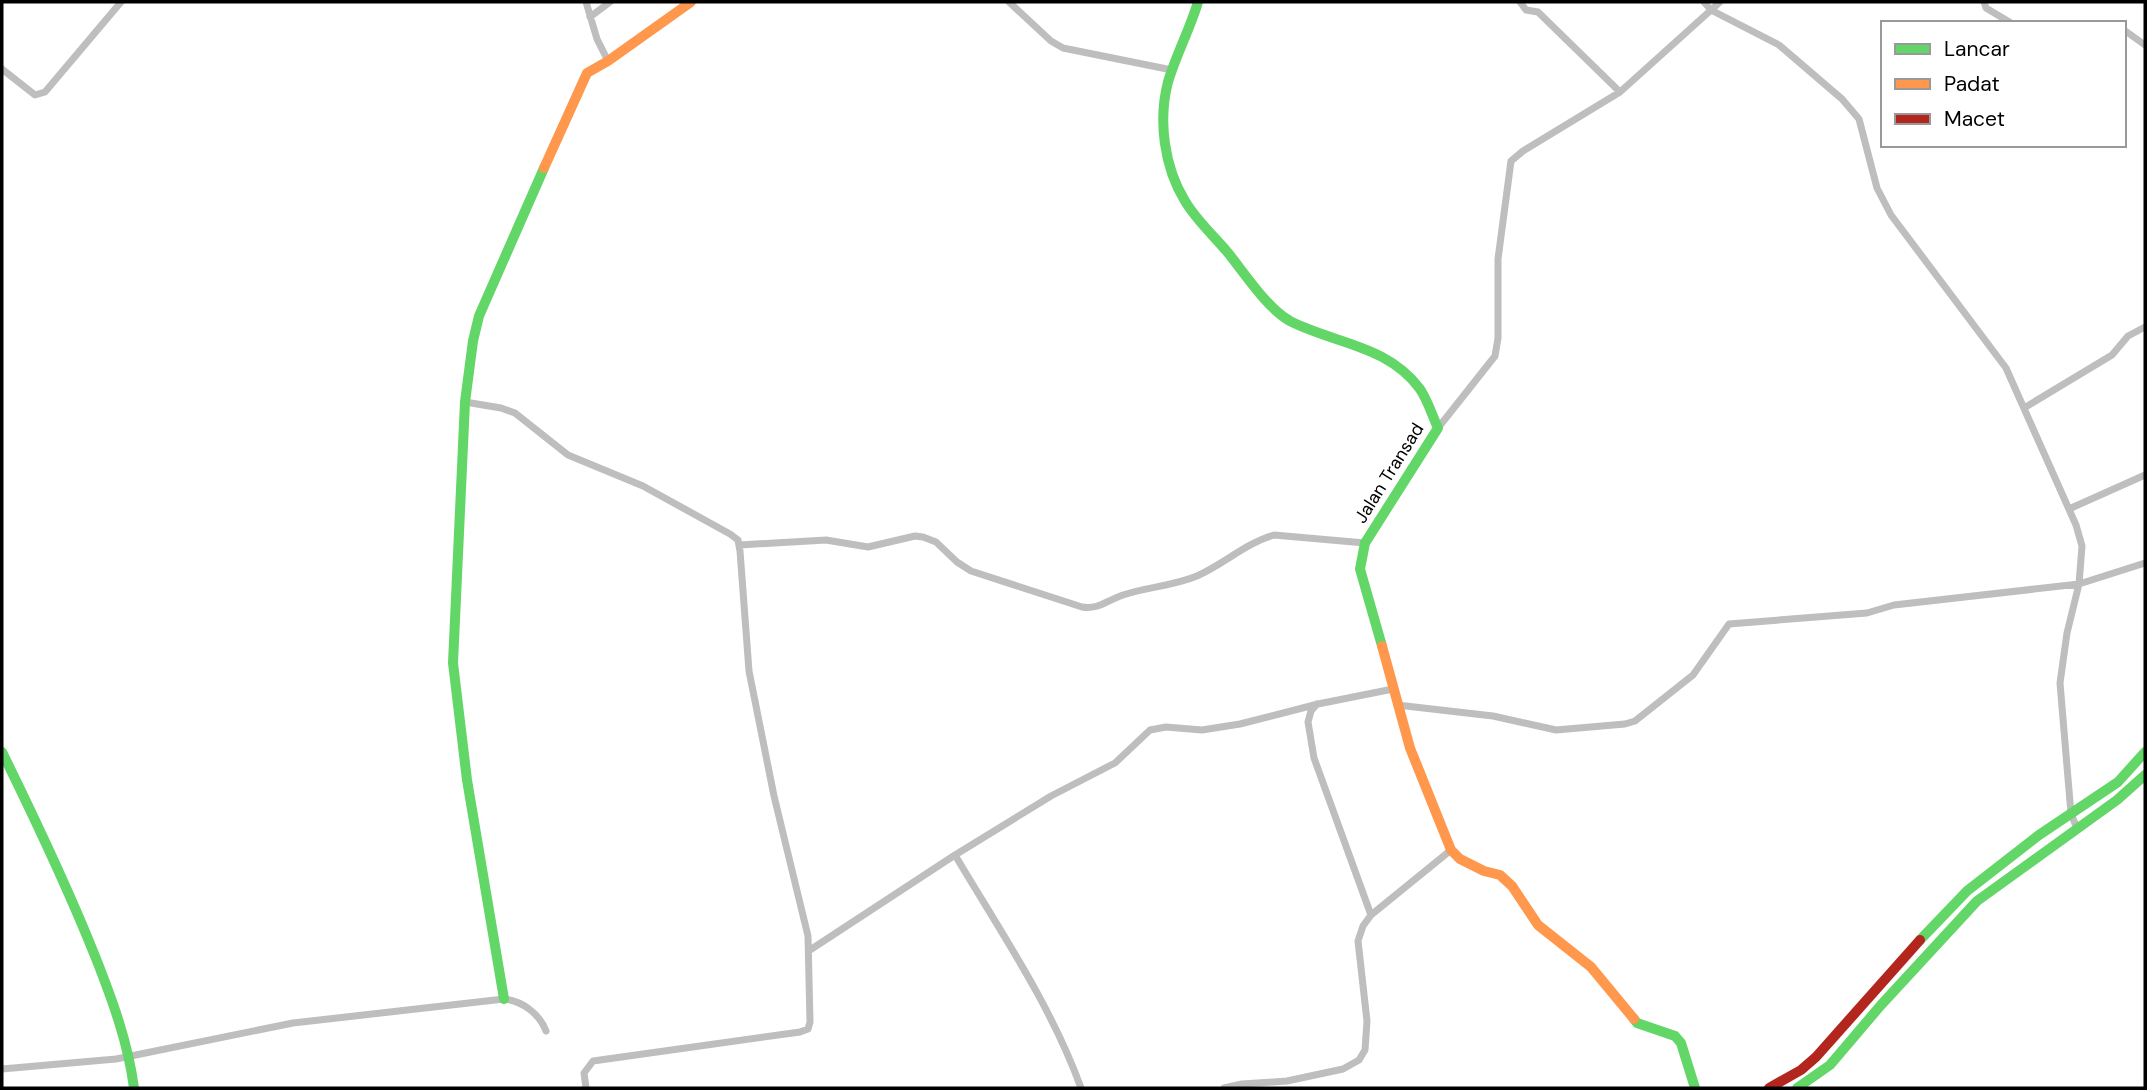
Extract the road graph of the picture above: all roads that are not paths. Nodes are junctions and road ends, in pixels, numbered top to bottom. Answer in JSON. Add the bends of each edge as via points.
{"nodes":[{"id":1,"x":121,"y":2,"type":"edge"},
{"id":2,"x":586,"y":2,"type":"edge"},
{"id":3,"x":610,"y":2,"type":"edge"},
{"id":4,"x":691,"y":2,"type":"edge"},
{"id":5,"x":1009,"y":2,"type":"edge"},
{"id":6,"x":1198,"y":2,"type":"edge"},
{"id":7,"x":1520,"y":2,"type":"edge"},
{"id":8,"x":1704,"y":2,"type":"edge"},
{"id":9,"x":1720,"y":2,"type":"edge"},
{"id":10,"x":1984,"y":2,"type":"edge"},
{"id":11,"x":1711,"y":10,"type":"junction"},
{"id":12,"x":590,"y":17,"type":"junction"},
{"id":13,"x":2008,"y":21,"type":"edge"},
{"id":14,"x":2126,"y":31,"type":"edge"},
{"id":15,"x":2145,"y":45,"type":"edge"},
{"id":16,"x":608,"y":61,"type":"junction"},
{"id":17,"x":2,"y":69,"type":"edge"},
{"id":18,"x":1172,"y":70,"type":"junction"},
{"id":19,"x":1620,"y":92,"type":"junction"},
{"id":20,"x":2145,"y":327,"type":"edge"},
{"id":21,"x":464,"y":402,"type":"junction"},
{"id":22,"x":2024,"y":408,"type":"junction"},
{"id":23,"x":1438,"y":428,"type":"junction"},
{"id":24,"x":2145,"y":475,"type":"edge"},
{"id":25,"x":2068,"y":509,"type":"junction"},
{"id":26,"x":1365,"y":543,"type":"junction"},
{"id":27,"x":739,"y":545,"type":"junction"},
{"id":28,"x":2145,"y":563,"type":"edge"},
{"id":29,"x":2079,"y":584,"type":"junction"},
{"id":30,"x":1393,"y":689,"type":"junction"},
{"id":31,"x":1318,"y":704,"type":"junction"},
{"id":32,"x":1397,"y":705,"type":"junction"},
{"id":33,"x":2,"y":752,"type":"edge"},
{"id":34,"x":2145,"y":752,"type":"edge"},
{"id":35,"x":2145,"y":775,"type":"edge"},
{"id":36,"x":2071,"y":814,"type":"junction"},
{"id":37,"x":2077,"y":828,"type":"junction"},
{"id":38,"x":1451,"y":850,"type":"junction"},
{"id":39,"x":955,"y":855,"type":"junction"},
{"id":40,"x":1371,"y":915,"type":"junction"},
{"id":41,"x":1937,"y":922,"type":"junction"},
{"id":42,"x":1947,"y":932,"type":"junction"},
{"id":43,"x":810,"y":950,"type":"junction"},
{"id":44,"x":504,"y":999,"type":"junction"},
{"id":45,"x":546,"y":1031,"type":"dead end"},
{"id":46,"x":130,"y":1056,"type":"junction"},
{"id":47,"x":2,"y":1069,"type":"edge"},
{"id":48,"x":1812,"y":1084,"type":"edge"},
{"id":49,"x":134,"y":1088,"type":"edge"},
{"id":50,"x":586,"y":1088,"type":"edge"},
{"id":51,"x":1081,"y":1088,"type":"edge"},
{"id":52,"x":1224,"y":1088,"type":"edge"},
{"id":53,"x":1695,"y":1088,"type":"edge"},
{"id":54,"x":1769,"y":1088,"type":"edge"},
{"id":55,"x":1797,"y":1088,"type":"edge"}],
"edges":[{"from":1,"to":17,"type":"street","via":[[40,95]]},
{"from":2,"to":12,"type":"street"},
{"from":3,"to":12,"type":"street"},
{"from":4,"to":16,"type":"street"},
{"from":5,"to":18,"type":"street","via":[[1063,48]]},
{"from":6,"to":18,"type":"street","name":"Jalan Transad"},
{"from":7,"to":19,"type":"street","via":[[1526,10],[1538,12]]},
{"from":8,"to":11,"type":"street"},
{"from":9,"to":11,"type":"street"},
{"from":10,"to":13,"type":"street"},
{"from":11,"to":19,"type":"street"},
{"from":11,"to":22,"type":"street","via":[[1779,44],[1859,119],[1877,188],[1891,215],[2006,368]]},
{"from":12,"to":16,"type":"street"},
{"from":14,"to":15,"type":"street"},
{"from":16,"to":21,"type":"street","via":[[587,73],[579,84],[479,316]]},
{"from":18,"to":23,"type":"street","name":"Jalan Transad","via":[[1164,139],[1172,176],[1185,202],[1287,319],[1353,342],[1407,373],[1422,392]]},
{"from":19,"to":23,"type":"street","via":[[1511,161],[1499,259],[1497,348]]},
{"from":20,"to":22,"type":"street","via":[[2112,355]]},
{"from":21,"to":27,"type":"street","via":[[515,413],[568,455],[643,486],[730,534]]},
{"from":21,"to":44,"type":"street","via":[[453,663],[467,779]]},
{"from":22,"to":25,"type":"street"},
{"from":23,"to":26,"type":"street","name":"Jalan Transad"},
{"from":24,"to":25,"type":"street"},
{"from":25,"to":29,"type":"street","via":[[2082,546]]},
{"from":26,"to":27,"type":"street","via":[[1274,535],[1200,575],[1094,608],[971,570],[923,537],[868,548],[826,540]]},
{"from":26,"to":30,"type":"street","name":"Jalan Transad","via":[[1360,569]]},
{"from":27,"to":43,"type":"street","via":[[749,671]]},
{"from":28,"to":29,"type":"street"},
{"from":29,"to":32,"type":"street","via":[[1894,605],[1867,613],[1729,624],[1689,678],[1625,724],[1556,730],[1493,716]]},
{"from":29,"to":36,"type":"street","via":[[2060,683]]},
{"from":30,"to":31,"type":"street"},
{"from":30,"to":32,"type":"street","name":"Jalan Transad"},
{"from":31,"to":39,"type":"street","via":[[1202,730],[1150,730],[1115,763]]},
{"from":31,"to":40,"type":"street","via":[[1308,722],[1314,758]]},
{"from":32,"to":38,"type":"street","name":"Jalan Transad"},
{"from":33,"to":46,"type":"street","via":[[75,904]]},
{"from":34,"to":36,"type":"street","via":[[2119,782]]},
{"from":35,"to":37,"type":"street"},
{"from":36,"to":37,"type":"street"},
{"from":36,"to":41,"type":"street","via":[[1967,891]]},
{"from":37,"to":42,"type":"street","via":[[1977,901]]},
{"from":38,"to":40,"type":"street"},
{"from":38,"to":53,"type":"street","via":[[1466,863],[1500,875],[1512,886],[1538,925],[1591,967],[1637,1023],[1675,1036]]},
{"from":39,"to":43,"type":"street"},
{"from":39,"to":51,"type":"street","via":[[1045,1005]]},
{"from":40,"to":52,"type":"street","via":[[1358,941],[1367,1021],[1365,1050],[1359,1060],[1343,1069],[1287,1081]]},
{"from":41,"to":42,"type":"street"},
{"from":41,"to":54,"type":"street","via":[[1816,1057]]},
{"from":42,"to":48,"type":"street"},
{"from":43,"to":50,"type":"street","via":[[808,1028],[604,1058],[586,1067]]},
{"from":44,"to":45,"type":"street","via":[[527,1007]]},
{"from":44,"to":46,"type":"street","via":[[293,1023]]},
{"from":46,"to":47,"type":"street"},
{"from":46,"to":49,"type":"street"},
{"from":48,"to":55,"type":"street"}]}
